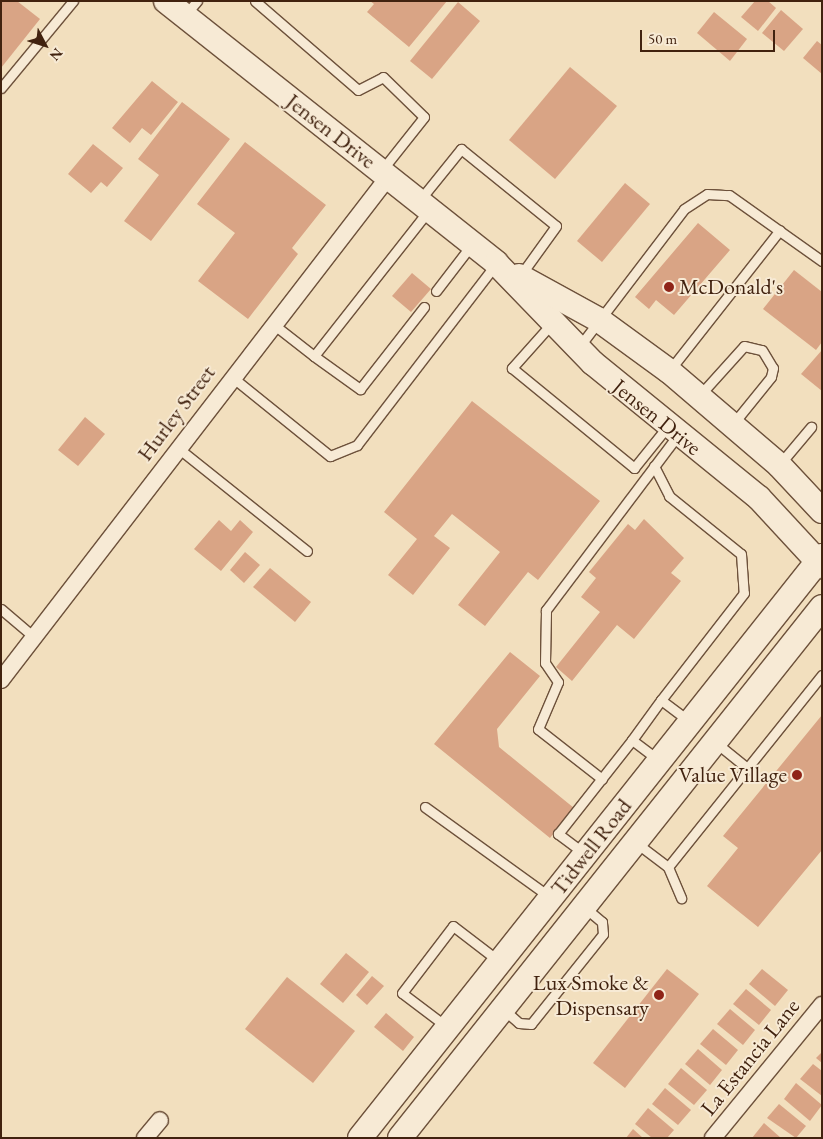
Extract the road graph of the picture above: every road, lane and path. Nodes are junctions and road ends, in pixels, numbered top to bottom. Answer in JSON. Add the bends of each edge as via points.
{"nodes":[{"id":1,"x":166,"y":1,"type":"edge"},
{"id":2,"x":255,"y":1,"type":"edge"},
{"id":3,"x":67,"y":3,"type":"edge"},
{"id":4,"x":191,"y":9,"type":"edge"},
{"id":5,"x":1,"y":88,"type":"edge"},
{"id":6,"x":386,"y":173,"type":"junction"},
{"id":7,"x":424,"y":205,"type":"junction"},
{"id":8,"x":780,"y":230,"type":"junction"},
{"id":9,"x":472,"y":244,"type":"junction"},
{"id":10,"x":822,"y":261,"type":"edge"},
{"id":11,"x":496,"y":263,"type":"junction"},
{"id":12,"x":520,"y":276,"type":"junction"},
{"id":13,"x":436,"y":291,"type":"dead end"},
{"id":14,"x":424,"y":307,"type":"dead end"},
{"id":15,"x":599,"y":320,"type":"junction"},
{"id":16,"x":553,"y":321,"type":"junction"},
{"id":17,"x":272,"y":324,"type":"junction"},
{"id":18,"x":579,"y":347,"type":"junction"},
{"id":19,"x":314,"y":356,"type":"junction"},
{"id":20,"x":669,"y":371,"type":"junction"},
{"id":21,"x":232,"y":377,"type":"junction"},
{"id":22,"x":698,"y":396,"type":"junction"},
{"id":23,"x":732,"y":425,"type":"junction"},
{"id":24,"x":811,"y":427,"type":"dead end"},
{"id":25,"x":672,"y":431,"type":"junction"},
{"id":26,"x":178,"y":448,"type":"junction"},
{"id":27,"x":779,"y":465,"type":"junction"},
{"id":28,"x":654,"y":466,"type":"junction"},
{"id":29,"x":822,"y":511,"type":"edge"},
{"id":30,"x":307,"y":551,"type":"dead end"},
{"id":31,"x":820,"y":561,"type":"edge"},
{"id":32,"x":822,"y":607,"type":"edge"},
{"id":33,"x":1,"y":609,"type":"edge"},
{"id":34,"x":34,"y":637,"type":"junction"},
{"id":35,"x":822,"y":675,"type":"edge"},
{"id":36,"x":1,"y":680,"type":"edge"},
{"id":37,"x":661,"y":700,"type":"junction"},
{"id":38,"x":690,"y":722,"type":"junction"},
{"id":39,"x":632,"y":740,"type":"junction"},
{"id":40,"x":715,"y":742,"type":"junction"},
{"id":41,"x":660,"y":761,"type":"junction"},
{"id":42,"x":748,"y":768,"type":"junction"},
{"id":43,"x":602,"y":779,"type":"junction"},
{"id":44,"x":425,"y":807,"type":"dead end"},
{"id":45,"x":593,"y":845,"type":"junction"},
{"id":46,"x":630,"y":848,"type":"junction"},
{"id":47,"x":668,"y":867,"type":"junction"},
{"id":48,"x":551,"y":898,"type":"junction"},
{"id":49,"x":681,"y":898,"type":"dead end"},
{"id":50,"x":584,"y":907,"type":"junction"},
{"id":51,"x":500,"y":962,"type":"junction"},
{"id":52,"x":477,"y":990,"type":"junction"},
{"id":53,"x":822,"y":1005,"type":"edge"},
{"id":54,"x":502,"y":1009,"type":"junction"},
{"id":55,"x":448,"y":1028,"type":"junction"},
{"id":56,"x":160,"y":1120,"type":"dead end"},
{"id":57,"x":145,"y":1138,"type":"edge"},
{"id":58,"x":360,"y":1138,"type":"edge"},
{"id":59,"x":400,"y":1138,"type":"edge"},
{"id":60,"x":713,"y":1138,"type":"edge"}],
"edges":[{"from":1,"to":4,"type":"main road","name":"Jensen Drive"},
{"from":2,"to":6,"type":"lane","via":[[358,90],[383,77],[424,117]]},
{"from":3,"to":5,"type":"lane"},
{"from":4,"to":6,"type":"main road","name":"Jensen Drive"},
{"from":6,"to":7,"type":"main road","name":"Jensen Drive"},
{"from":6,"to":17,"type":"street","name":"Hurley Street"},
{"from":7,"to":9,"type":"main road","name":"Jensen Drive"},
{"from":7,"to":12,"type":"lane","via":[[461,149],[556,226]]},
{"from":7,"to":19,"type":"lane"},
{"from":8,"to":10,"type":"lane"},
{"from":8,"to":15,"type":"lane","via":[[729,195],[707,194],[684,210]]},
{"from":8,"to":20,"type":"lane"},
{"from":9,"to":11,"type":"main road","name":"Jensen Drive"},
{"from":9,"to":13,"type":"lane"},
{"from":11,"to":12,"type":"main road","name":"Jensen Drive"},
{"from":11,"to":16,"type":"main road","name":"Jensen Drive"},
{"from":11,"to":21,"type":"lane","via":[[357,446],[330,456]]},
{"from":12,"to":15,"type":"main road","name":"Jensen Drive"},
{"from":14,"to":19,"type":"lane","via":[[360,389]]},
{"from":15,"to":18,"type":"lane"},
{"from":15,"to":20,"type":"main road","name":"Jensen Drive"},
{"from":16,"to":18,"type":"main road","name":"Jensen Drive"},
{"from":16,"to":25,"type":"lane","via":[[512,368],[634,468]]},
{"from":17,"to":19,"type":"lane"},
{"from":17,"to":21,"type":"street","name":"Hurley Street"},
{"from":18,"to":25,"type":"main road","name":"Jensen Drive"},
{"from":20,"to":22,"type":"main road","name":"Jensen Drive"},
{"from":21,"to":26,"type":"street","name":"Hurley Street"},
{"from":22,"to":23,"type":"main road","name":"Jensen Drive"},
{"from":22,"to":23,"type":"lane","via":[[744,346],[762,350],[772,368],[771,377]]},
{"from":23,"to":27,"type":"main road","name":"Jensen Drive"},
{"from":24,"to":27,"type":"lane"},
{"from":25,"to":28,"type":"lane"},
{"from":25,"to":31,"type":"main road","name":"Jensen Drive","via":[[759,498]]},
{"from":26,"to":30,"type":"lane"},
{"from":26,"to":34,"type":"street","name":"Hurley Street"},
{"from":27,"to":29,"type":"main road","name":"Jensen Drive"},
{"from":28,"to":37,"type":"lane","via":[[669,496],[741,554],[744,593]]},
{"from":28,"to":43,"type":"lane","via":[[546,610],[545,663],[558,682],[538,729]]},
{"from":31,"to":38,"type":"main road","name":"Tidwell Road"},
{"from":32,"to":40,"type":"main road","name":"Tidwell Road"},
{"from":33,"to":34,"type":"lane"},
{"from":34,"to":36,"type":"street","name":"Hurley Street"},
{"from":35,"to":42,"type":"lane"},
{"from":37,"to":38,"type":"lane"},
{"from":37,"to":39,"type":"lane"},
{"from":38,"to":40,"type":"main road"},
{"from":38,"to":41,"type":"main road","name":"Tidwell Road"},
{"from":39,"to":41,"type":"lane"},
{"from":39,"to":43,"type":"lane"},
{"from":40,"to":42,"type":"lane"},
{"from":40,"to":46,"type":"main road","name":"Tidwell Road"},
{"from":41,"to":45,"type":"main road","name":"Tidwell Road"},
{"from":42,"to":47,"type":"lane"},
{"from":43,"to":45,"type":"lane","via":[[558,834]]},
{"from":44,"to":48,"type":"lane"},
{"from":45,"to":46,"type":"main road"},
{"from":45,"to":48,"type":"main road","name":"Tidwell Road"},
{"from":46,"to":47,"type":"lane"},
{"from":46,"to":50,"type":"main road","name":"Tidwell Road"},
{"from":47,"to":49,"type":"lane"},
{"from":48,"to":51,"type":"main road","name":"Tidwell Road"},
{"from":50,"to":54,"type":"main road","name":"Tidwell Road"},
{"from":50,"to":54,"type":"lane","via":[[602,922],[603,934],[531,1024],[519,1023]]},
{"from":51,"to":52,"type":"main road","name":"Tidwell Road"},
{"from":51,"to":55,"type":"lane","via":[[453,926],[402,993]]},
{"from":52,"to":54,"type":"main road"},
{"from":52,"to":55,"type":"main road","name":"Tidwell Road"},
{"from":53,"to":60,"type":"street","name":"La Estancia Lane"},
{"from":54,"to":59,"type":"main road","name":"Tidwell Road"},
{"from":55,"to":58,"type":"main road","name":"Tidwell Road"},
{"from":56,"to":57,"type":"street"}]}
